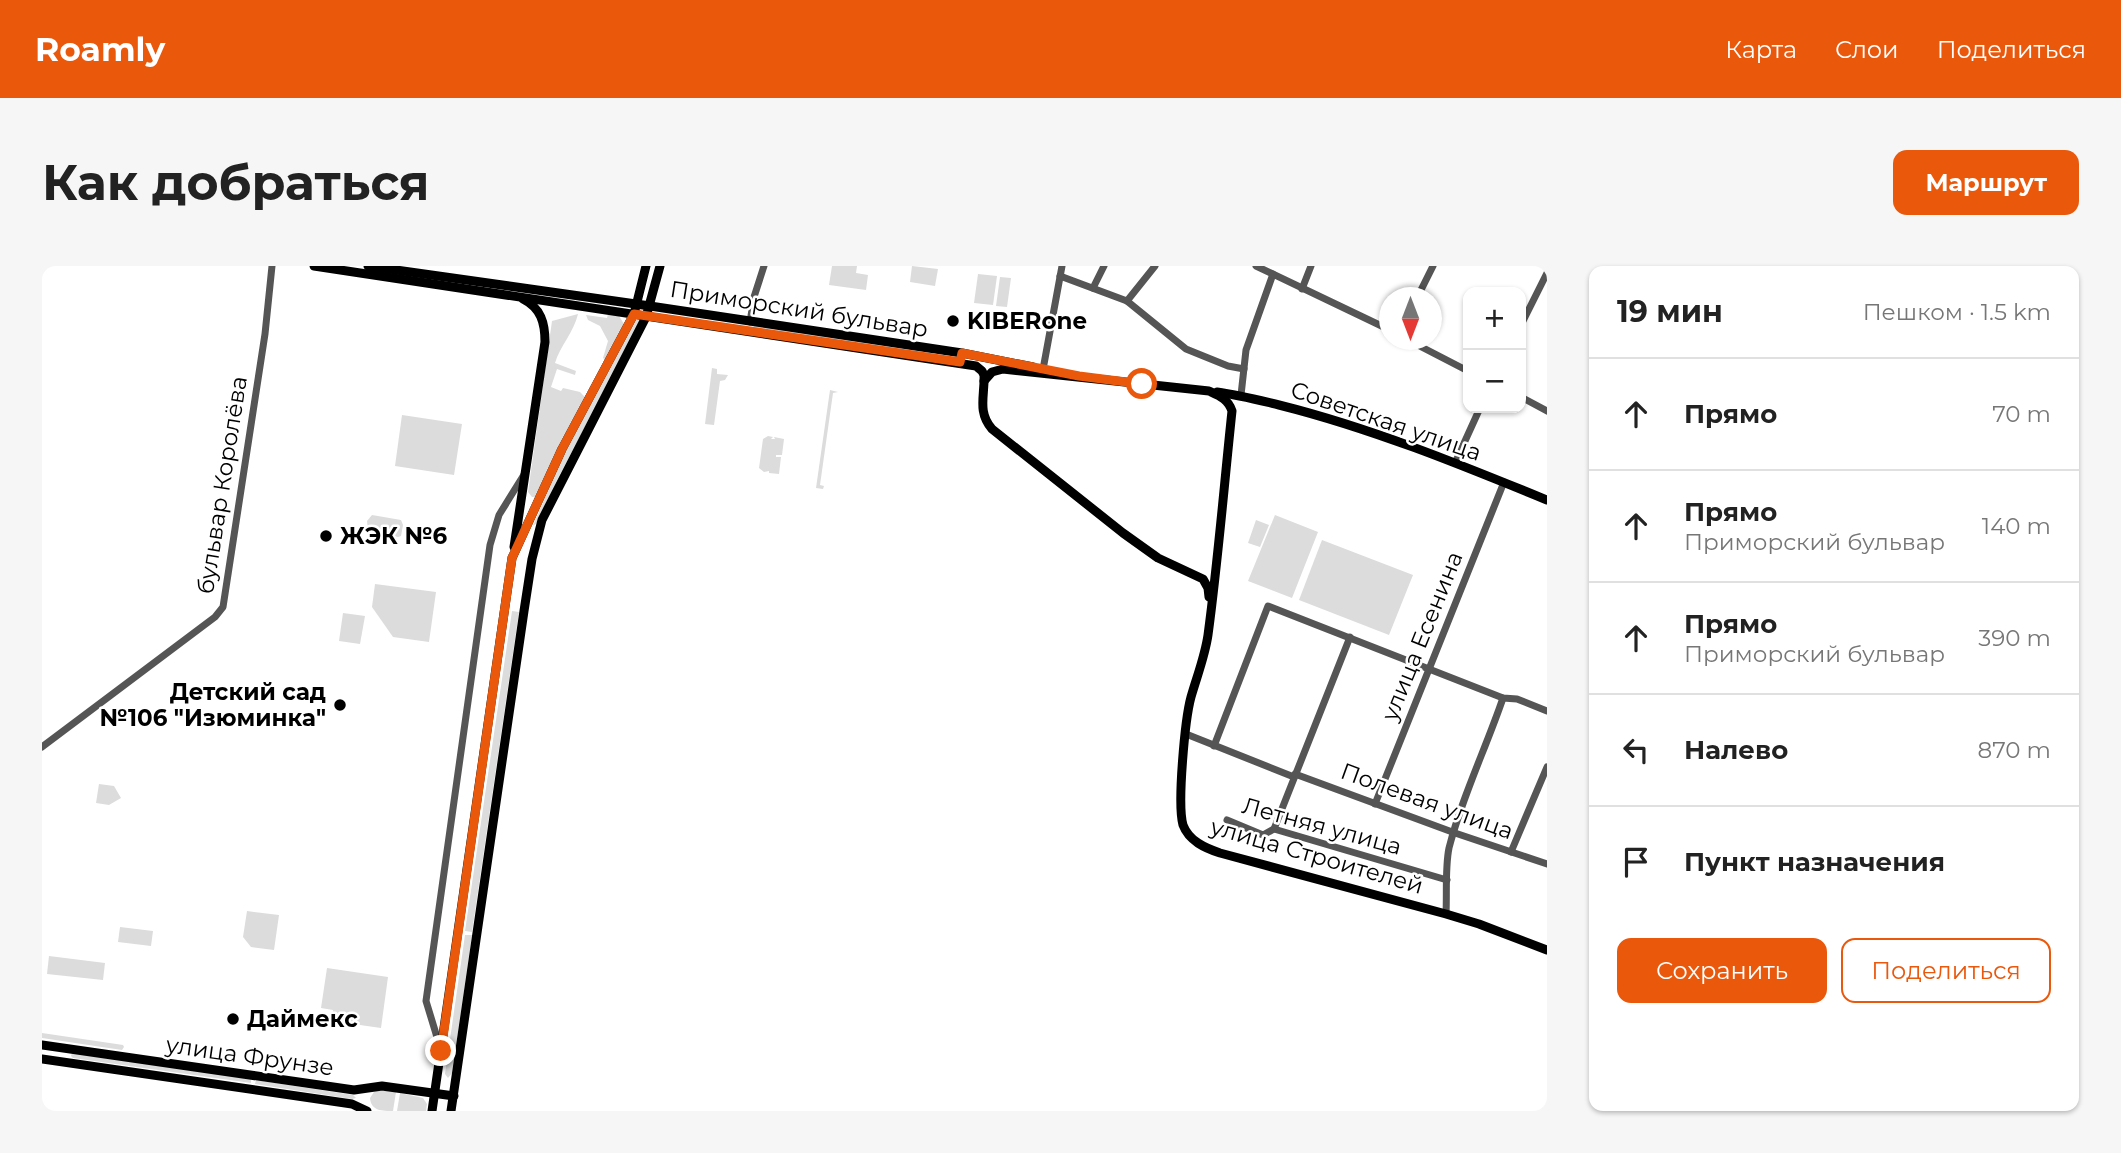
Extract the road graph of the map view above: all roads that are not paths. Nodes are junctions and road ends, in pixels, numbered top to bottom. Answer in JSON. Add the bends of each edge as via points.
{"nodes":[{"id":1,"x":272,"y":266,"type":"edge"},
{"id":2,"x":314,"y":266,"type":"edge"},
{"id":3,"x":368,"y":266,"type":"edge"},
{"id":4,"x":646,"y":266,"type":"edge"},
{"id":5,"x":660,"y":266,"type":"edge"},
{"id":6,"x":764,"y":266,"type":"edge"},
{"id":7,"x":1062,"y":266,"type":"edge"},
{"id":8,"x":1104,"y":266,"type":"edge"},
{"id":9,"x":1155,"y":266,"type":"edge"},
{"id":10,"x":1256,"y":266,"type":"edge"},
{"id":11,"x":1311,"y":266,"type":"edge"},
{"id":12,"x":1433,"y":266,"type":"edge"},
{"id":13,"x":1547,"y":272,"type":"edge"},
{"id":14,"x":1273,"y":274,"type":"junction"},
{"id":15,"x":1060,"y":276,"type":"junction"},
{"id":16,"x":1422,"y":287,"type":"edge"},
{"id":17,"x":1093,"y":288,"type":"junction"},
{"id":18,"x":1302,"y":289,"type":"junction"},
{"id":19,"x":512,"y":295,"type":"junction"},
{"id":20,"x":1127,"y":301,"type":"junction"},
{"id":21,"x":638,"y":304,"type":"junction"},
{"id":22,"x":650,"y":306,"type":"junction"},
{"id":23,"x":634,"y":314,"type":"junction"},
{"id":24,"x":1526,"y":315,"type":"edge"},
{"id":25,"x":646,"y":317,"type":"junction"},
{"id":26,"x":750,"y":322,"type":"junction"},
{"id":27,"x":1379,"y":325,"type":"edge"},
{"id":28,"x":748,"y":332,"type":"junction"},
{"id":29,"x":1427,"y":350,"type":"edge"},
{"id":30,"x":961,"y":358,"type":"junction"},
{"id":31,"x":1044,"y":364,"type":"dead end"},
{"id":32,"x":1463,"y":368,"type":"edge"},
{"id":33,"x":1244,"y":369,"type":"junction"},
{"id":34,"x":1079,"y":376,"type":"junction"},
{"id":35,"x":984,"y":381,"type":"junction"},
{"id":36,"x":1209,"y":391,"type":"junction"},
{"id":37,"x":1241,"y":395,"type":"junction"},
{"id":38,"x":1255,"y":398,"type":"junction"},
{"id":39,"x":1526,"y":400,"type":"edge"},
{"id":40,"x":1231,"y":411,"type":"junction"},
{"id":41,"x":1547,"y":411,"type":"edge"},
{"id":42,"x":1478,"y":413,"type":"edge"},
{"id":43,"x":1455,"y":463,"type":"junction"},
{"id":44,"x":525,"y":472,"type":"junction"},
{"id":45,"x":1504,"y":482,"type":"junction"},
{"id":46,"x":507,"y":500,"type":"junction"},
{"id":47,"x":1547,"y":500,"type":"edge"},
{"id":48,"x":521,"y":503,"type":"junction"},
{"id":49,"x":542,"y":520,"type":"junction"},
{"id":50,"x":529,"y":521,"type":"junction"},
{"id":51,"x":1217,"y":556,"type":"junction"},
{"id":52,"x":512,"y":558,"type":"junction"},
{"id":53,"x":1195,"y":574,"type":"junction"},
{"id":54,"x":509,"y":578,"type":"junction"},
{"id":55,"x":529,"y":581,"type":"junction"},
{"id":56,"x":1350,"y":637,"type":"junction"},
{"id":57,"x":1208,"y":638,"type":"junction"},
{"id":58,"x":1430,"y":668,"type":"junction"},
{"id":59,"x":1503,"y":698,"type":"junction"},
{"id":60,"x":1547,"y":711,"type":"edge"},
{"id":61,"x":1186,"y":734,"type":"junction"},
{"id":62,"x":1214,"y":746,"type":"junction"},
{"id":63,"x":42,"y":747,"type":"edge"},
{"id":64,"x":1547,"y":767,"type":"edge"},
{"id":65,"x":1294,"y":776,"type":"junction"},
{"id":66,"x":1375,"y":804,"type":"junction"},
{"id":67,"x":1227,"y":820,"type":"dead end"},
{"id":68,"x":1274,"y":829,"type":"junction"},
{"id":69,"x":1455,"y":833,"type":"junction"},
{"id":70,"x":1511,"y":852,"type":"junction"},
{"id":71,"x":1547,"y":864,"type":"edge"},
{"id":72,"x":1447,"y":880,"type":"junction"},
{"id":73,"x":1446,"y":914,"type":"junction"},
{"id":74,"x":1547,"y":950,"type":"edge"},
{"id":75,"x":42,"y":1046,"type":"edge"},
{"id":76,"x":72,"y":1049,"type":"junction"},
{"id":77,"x":441,"y":1051,"type":"junction"},
{"id":78,"x":42,"y":1058,"type":"edge"},
{"id":79,"x":69,"y":1063,"type":"junction"},
{"id":80,"x":375,"y":1087,"type":"junction"},
{"id":81,"x":355,"y":1090,"type":"junction"},
{"id":82,"x":435,"y":1093,"type":"junction"},
{"id":83,"x":453,"y":1096,"type":"junction"},
{"id":84,"x":352,"y":1104,"type":"junction"},
{"id":85,"x":368,"y":1111,"type":"edge"},
{"id":86,"x":432,"y":1111,"type":"edge"},
{"id":87,"x":452,"y":1111,"type":"edge"}],
"edges":[{"from":1,"to":63,"type":"street","name":"бульвар Королёва","via":[[223,607]]},
{"from":2,"to":19,"type":"main road"},
{"from":3,"to":21,"type":"main road","name":"Приморский бульвар"},
{"from":4,"to":21,"type":"main road"},
{"from":5,"to":22,"type":"main road"},
{"from":6,"to":26,"type":"street"},
{"from":7,"to":15,"type":"street"},
{"from":8,"to":17,"type":"street"},
{"from":9,"to":20,"type":"street"},
{"from":10,"to":14,"type":"street"},
{"from":11,"to":18,"type":"street"},
{"from":12,"to":16,"type":"street"},
{"from":13,"to":24,"type":"street"},
{"from":14,"to":18,"type":"street"},
{"from":14,"to":33,"type":"street"},
{"from":15,"to":17,"type":"street"},
{"from":15,"to":31,"type":"street"},
{"from":17,"to":20,"type":"street"},
{"from":18,"to":27,"type":"street"},
{"from":19,"to":23,"type":"main road"},
{"from":19,"to":44,"type":"main road","via":[[535,307],[545,332]]},
{"from":20,"to":33,"type":"street","via":[[1186,349]]},
{"from":21,"to":22,"type":"main road","name":"Приморский бульвар"},
{"from":21,"to":23,"type":"main road"},
{"from":22,"to":25,"type":"main road"},
{"from":22,"to":26,"type":"main road","name":"Приморский бульвар"},
{"from":23,"to":25,"type":"main road"},
{"from":23,"to":50,"type":"main road"},
{"from":25,"to":28,"type":"main road","name":"Приморский бульвар"},
{"from":25,"to":49,"type":"main road"},
{"from":26,"to":28,"type":"main road"},
{"from":26,"to":30,"type":"main road","name":"Приморский бульвар"},
{"from":28,"to":30,"type":"main road","name":"Приморский бульвар"},
{"from":29,"to":32,"type":"street"},
{"from":30,"to":34,"type":"main road","name":"Приморский бульвар"},
{"from":30,"to":35,"type":"main road","name":"Приморский бульвар","via":[[982,371]]},
{"from":33,"to":37,"type":"street"},
{"from":34,"to":35,"type":"main road","via":[[1003,369]]},
{"from":34,"to":36,"type":"main road","name":"Советская улица"},
{"from":35,"to":53,"type":"main road","via":[[982,408],[992,429],[1123,533],[1158,558]]},
{"from":36,"to":37,"type":"main road","name":"Советская улица"},
{"from":36,"to":40,"type":"main road","via":[[1225,400]]},
{"from":37,"to":38,"type":"main road","name":"Советская улица"},
{"from":38,"to":40,"type":"main road","via":[[1240,401]]},
{"from":38,"to":43,"type":"main road","name":"Советская улица"},
{"from":39,"to":41,"type":"street"},
{"from":40,"to":51,"type":"main road"},
{"from":42,"to":43,"type":"street"},
{"from":43,"to":45,"type":"main road","name":"Советская улица"},
{"from":44,"to":46,"type":"street"},
{"from":44,"to":48,"type":"main road"},
{"from":45,"to":47,"type":"main road","name":"Советская улица"},
{"from":45,"to":58,"type":"street","name":"улица Есенина"},
{"from":46,"to":48,"type":"street","via":[[516,497]]},
{"from":46,"to":77,"type":"street","via":[[490,545],[430,960],[426,1001]]},
{"from":48,"to":52,"type":"main road"},
{"from":49,"to":50,"type":"main road","via":[[531,533]]},
{"from":49,"to":55,"type":"main road"},
{"from":50,"to":52,"type":"main road"},
{"from":51,"to":53,"type":"main road","via":[[1211,570]]},
{"from":51,"to":57,"type":"main road"},
{"from":52,"to":54,"type":"main road"},
{"from":53,"to":57,"type":"main road","via":[[1208,588]]},
{"from":54,"to":55,"type":"main road","via":[[521,569]]},
{"from":54,"to":77,"type":"main road"},
{"from":55,"to":83,"type":"main road"},
{"from":56,"to":58,"type":"street"},
{"from":56,"to":62,"type":"street","via":[[1268,606]]},
{"from":56,"to":65,"type":"street"},
{"from":57,"to":61,"type":"main road","name":"улица Строителей","via":[[1190,700]]},
{"from":58,"to":59,"type":"street"},
{"from":58,"to":66,"type":"street","name":"улица Есенина"},
{"from":59,"to":60,"type":"street"},
{"from":59,"to":69,"type":"street"},
{"from":61,"to":62,"type":"street","name":"Полевая улица"},
{"from":61,"to":73,"type":"main road","name":"улица Строителей","via":[[1181,813],[1186,831],[1200,845]]},
{"from":62,"to":65,"type":"street","name":"Полевая улица"},
{"from":64,"to":70,"type":"street"},
{"from":65,"to":66,"type":"street","name":"Полевая улица"},
{"from":65,"to":68,"type":"street"},
{"from":66,"to":69,"type":"street","name":"Полевая улица"},
{"from":67,"to":68,"type":"street","name":"Летняя улица","via":[[1263,835]]},
{"from":68,"to":72,"type":"street","name":"Летняя улица"},
{"from":69,"to":70,"type":"street","name":"Полевая улица"},
{"from":69,"to":72,"type":"street"},
{"from":70,"to":71,"type":"street","name":"Полевая улица"},
{"from":72,"to":73,"type":"street"},
{"from":73,"to":74,"type":"main road","name":"улица Строителей"},
{"from":75,"to":76,"type":"main road","name":"улица Фрунзе"},
{"from":75,"to":78,"type":"main road","via":[[46,1052]]},
{"from":76,"to":79,"type":"main road","via":[[66,1056]]},
{"from":76,"to":81,"type":"main road","name":"улица Фрунзе"},
{"from":77,"to":82,"type":"main road"},
{"from":78,"to":79,"type":"main road","name":"улица Фрунзе"},
{"from":79,"to":84,"type":"main road","name":"улица Фрунзе"},
{"from":80,"to":81,"type":"main road","name":"улица Фрунзе"},
{"from":80,"to":82,"type":"main road","name":"улица Фрунзе"},
{"from":80,"to":85,"type":"main road","via":[[367,1093]]},
{"from":81,"to":84,"type":"main road","via":[[360,1098]]},
{"from":82,"to":83,"type":"main road","name":"улица Фрунзе"},
{"from":82,"to":86,"type":"main road"},
{"from":83,"to":87,"type":"main road"},
{"from":84,"to":85,"type":"main road","name":"улица Фрунзе"}]}
